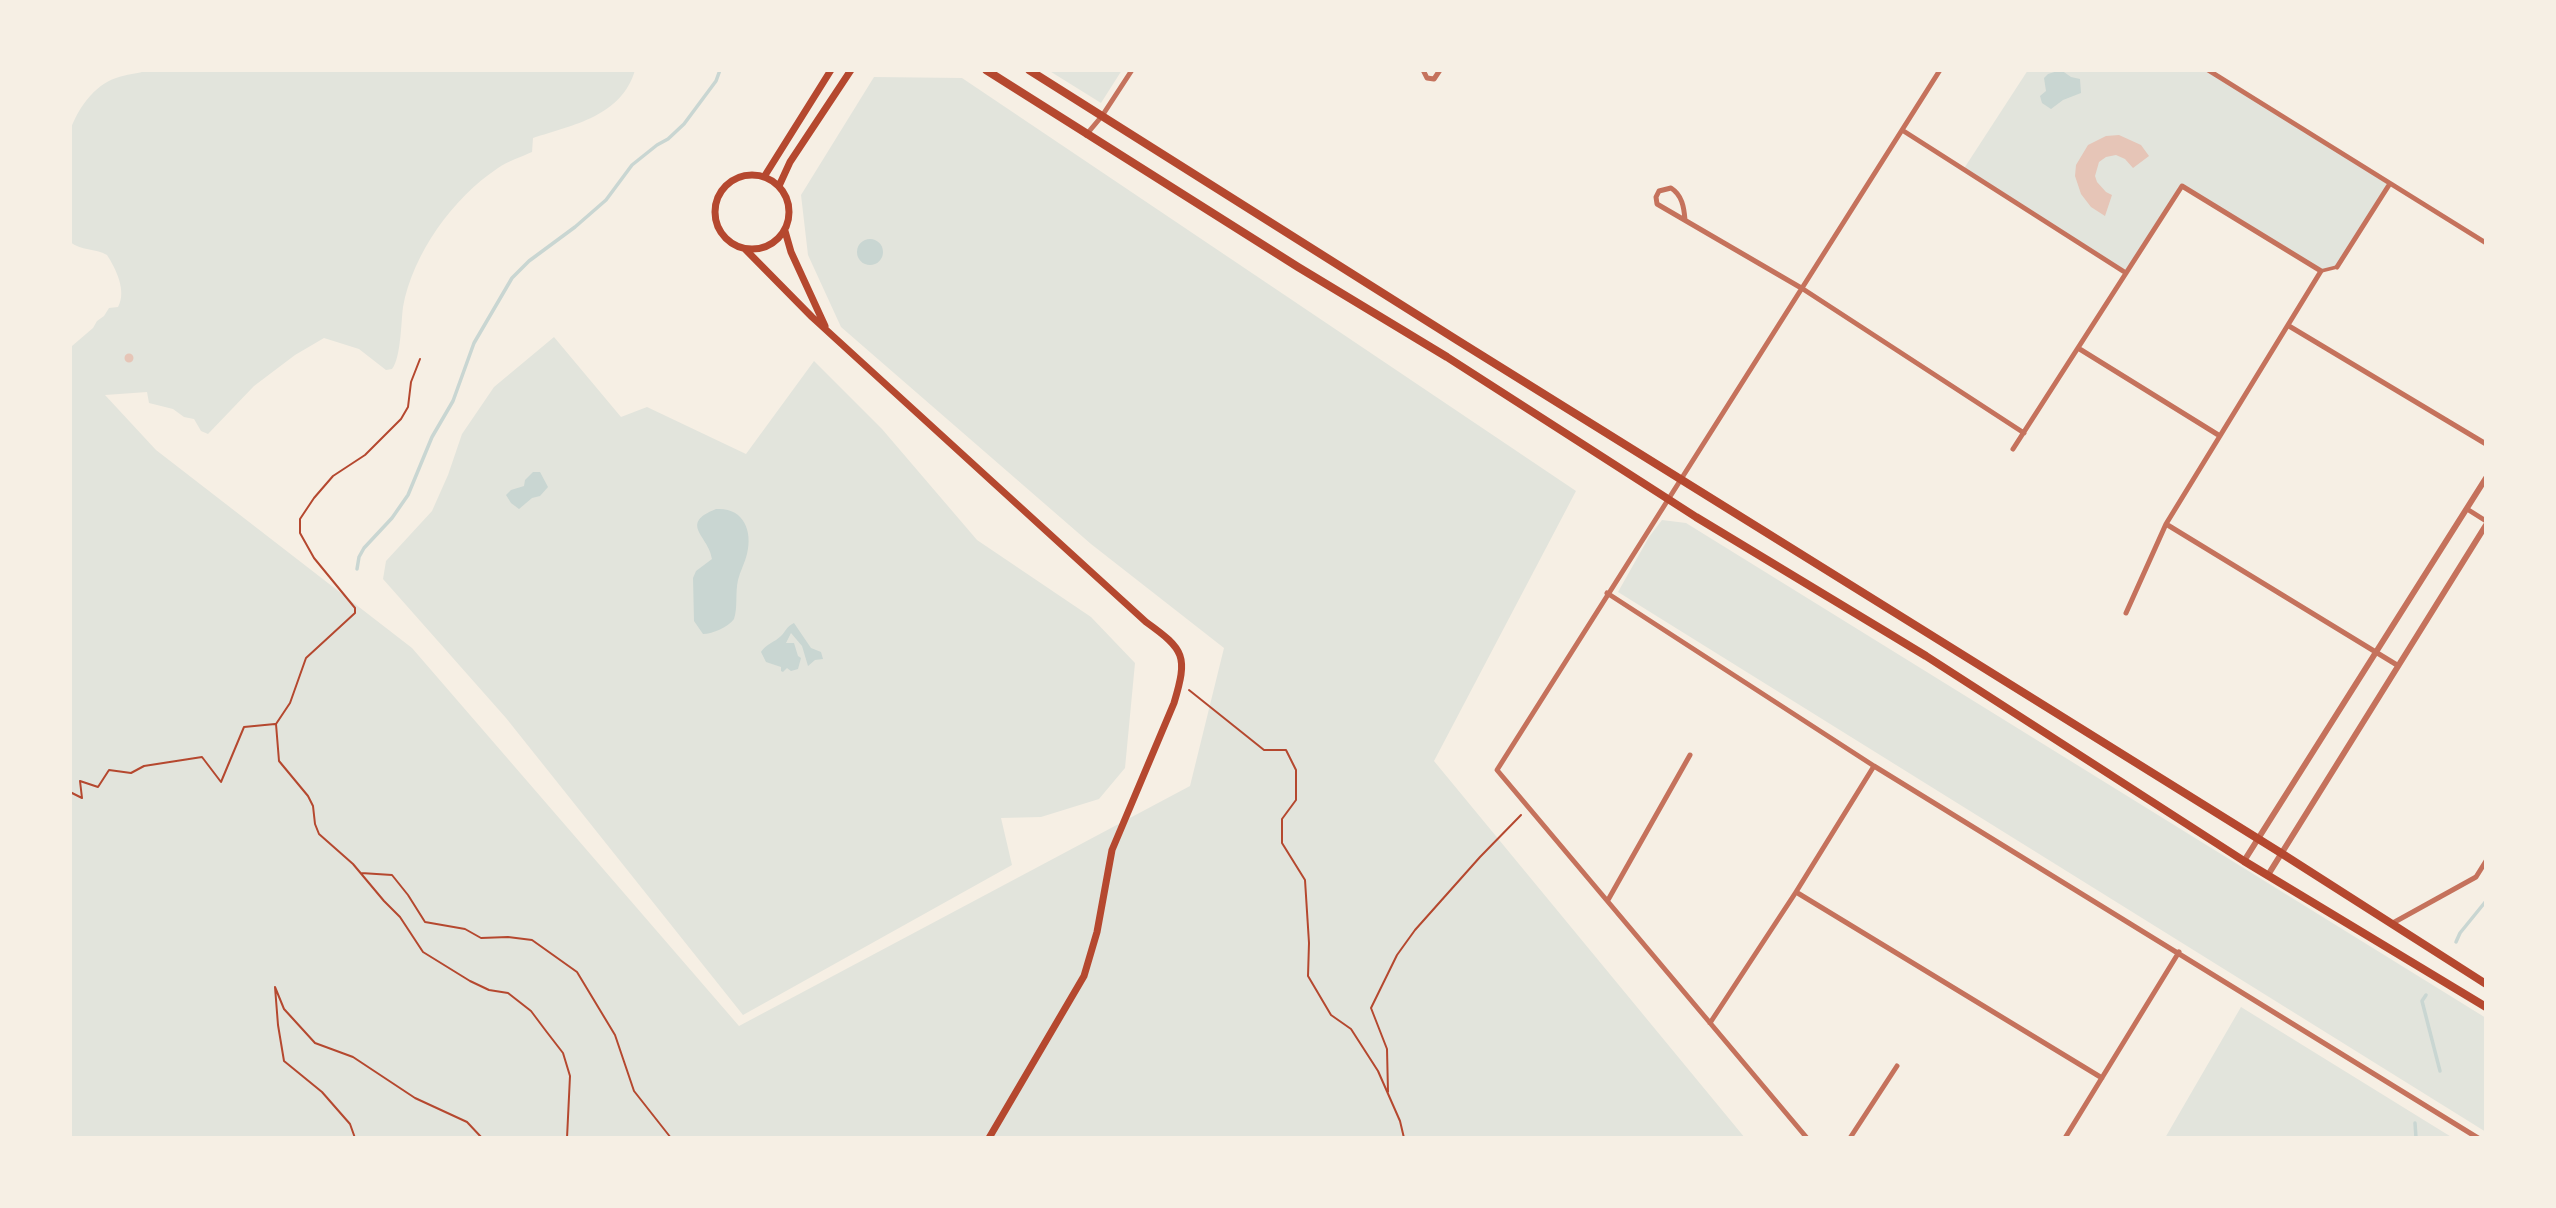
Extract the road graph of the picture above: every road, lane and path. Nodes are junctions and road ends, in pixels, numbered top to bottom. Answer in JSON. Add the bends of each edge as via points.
{"nodes":[{"id":1,"x":831,"y":70,"type":"edge"},
{"id":2,"x":851,"y":70,"type":"edge"},
{"id":3,"x":987,"y":70,"type":"edge"},
{"id":4,"x":1029,"y":70,"type":"edge"},
{"id":5,"x":1040,"y":70,"type":"edge"},
{"id":6,"x":1132,"y":70,"type":"edge"},
{"id":7,"x":1423,"y":70,"type":"edge"},
{"id":8,"x":1440,"y":70,"type":"edge"},
{"id":9,"x":1940,"y":70,"type":"edge"},
{"id":10,"x":2208,"y":70,"type":"edge"},
{"id":11,"x":1043,"y":79,"type":"junction"},
{"id":12,"x":1102,"y":116,"type":"junction"},
{"id":13,"x":1902,"y":130,"type":"junction"},
{"id":14,"x":1086,"y":135,"type":"junction"},
{"id":15,"x":764,"y":177,"type":"junction"},
{"id":16,"x":2389,"y":185,"type":"junction"},
{"id":17,"x":779,"y":186,"type":"junction"},
{"id":18,"x":1685,"y":220,"type":"dead end"},
{"id":19,"x":785,"y":231,"type":"junction"},
{"id":20,"x":2486,"y":243,"type":"edge"},
{"id":21,"x":746,"y":249,"type":"junction"},
{"id":22,"x":2337,"y":267,"type":"joint"},
{"id":23,"x":2321,"y":271,"type":"junction"},
{"id":24,"x":2126,"y":273,"type":"junction"},
{"id":25,"x":1803,"y":289,"type":"junction"},
{"id":26,"x":2289,"y":326,"type":"junction"},
{"id":27,"x":827,"y":328,"type":"junction"},
{"id":28,"x":2078,"y":348,"type":"junction"},
{"id":29,"x":421,"y":359,"type":"dead end"},
{"id":30,"x":2024,"y":433,"type":"junction"},
{"id":31,"x":2220,"y":436,"type":"junction"},
{"id":32,"x":2486,"y":444,"type":"edge"},
{"id":33,"x":2013,"y":449,"type":"dead end"},
{"id":34,"x":1681,"y":478,"type":"junction"},
{"id":35,"x":2486,"y":478,"type":"edge"},
{"id":36,"x":1667,"y":498,"type":"junction"},
{"id":37,"x":2467,"y":509,"type":"junction"},
{"id":38,"x":2486,"y":523,"type":"edge"},
{"id":39,"x":2166,"y":524,"type":"junction"},
{"id":40,"x":1607,"y":593,"type":"junction"},
{"id":41,"x":2126,"y":613,"type":"dead end"},
{"id":42,"x":2374,"y":653,"type":"junction"},
{"id":43,"x":2397,"y":665,"type":"junction"},
{"id":44,"x":1180,"y":683,"type":"junction"},
{"id":45,"x":276,"y":724,"type":"junction"},
{"id":46,"x":1690,"y":755,"type":"dead end"},
{"id":47,"x":1874,"y":766,"type":"junction"},
{"id":48,"x":70,"y":792,"type":"edge"},
{"id":49,"x":1530,"y":807,"type":"junction"},
{"id":50,"x":2258,"y":841,"type":"junction"},
{"id":51,"x":2281,"y":853,"type":"junction"},
{"id":52,"x":2244,"y":861,"type":"junction"},
{"id":53,"x":2486,"y":861,"type":"edge"},
{"id":54,"x":361,"y":873,"type":"junction"},
{"id":55,"x":2267,"y":875,"type":"junction"},
{"id":56,"x":1796,"y":892,"type":"junction"},
{"id":57,"x":1608,"y":900,"type":"junction"},
{"id":58,"x":2390,"y":924,"type":"junction"},
{"id":59,"x":2179,"y":952,"type":"junction"},
{"id":60,"x":2486,"y":984,"type":"edge"},
{"id":61,"x":2486,"y":1007,"type":"edge"},
{"id":62,"x":1710,"y":1023,"type":"junction"},
{"id":63,"x":1897,"y":1066,"type":"dead end"},
{"id":64,"x":2102,"y":1078,"type":"junction"},
{"id":65,"x":1388,"y":1095,"type":"junction"},
{"id":66,"x":355,"y":1138,"type":"edge"},
{"id":67,"x":482,"y":1138,"type":"edge"},
{"id":68,"x":567,"y":1138,"type":"edge"},
{"id":69,"x":671,"y":1138,"type":"edge"},
{"id":70,"x":989,"y":1138,"type":"edge"},
{"id":71,"x":1404,"y":1138,"type":"edge"},
{"id":72,"x":1807,"y":1138,"type":"edge"},
{"id":73,"x":1850,"y":1138,"type":"edge"},
{"id":74,"x":2065,"y":1138,"type":"edge"},
{"id":75,"x":2478,"y":1138,"type":"edge"}],
"edges":[{"from":1,"to":15,"type":"main road"},
{"from":2,"to":17,"type":"main road"},
{"from":3,"to":14,"type":"main road"},
{"from":4,"to":11,"type":"main road"},
{"from":5,"to":11,"type":"main road"},
{"from":6,"to":12,"type":"street"},
{"from":7,"to":8,"type":"street","via":[[1427,78],[1434,79]]},
{"from":9,"to":13,"type":"street"},
{"from":10,"to":16,"type":"street"},
{"from":11,"to":12,"type":"main road"},
{"from":12,"to":14,"type":"street"},
{"from":12,"to":34,"type":"main road"},
{"from":13,"to":24,"type":"street"},
{"from":13,"to":25,"type":"street"},
{"from":14,"to":36,"type":"main road"},
{"from":15,"to":17,"type":"main road"},
{"from":15,"to":21,"type":"main road","via":[[752,174],[728,183],[715,205],[720,232],[731,244]]},
{"from":16,"to":20,"type":"street"},
{"from":16,"to":22,"type":"street"},
{"from":17,"to":19,"type":"main road","via":[[789,208]]},
{"from":18,"to":25,"type":"street","via":[[1678,192],[1671,188],[1659,191],[1657,204]]},
{"from":19,"to":21,"type":"main road","via":[[768,246]]},
{"from":19,"to":27,"type":"main road"},
{"from":21,"to":27,"type":"main road"},
{"from":22,"to":23,"type":"street"},
{"from":23,"to":24,"type":"street","via":[[2182,186]]},
{"from":23,"to":26,"type":"street"},
{"from":24,"to":28,"type":"street"},
{"from":25,"to":30,"type":"street"},
{"from":25,"to":34,"type":"street"},
{"from":26,"to":31,"type":"street"},
{"from":26,"to":32,"type":"street"},
{"from":27,"to":44,"type":"main road","via":[[1146,622],[1173,641],[1180,653]]},
{"from":28,"to":30,"type":"street"},
{"from":28,"to":31,"type":"street"},
{"from":29,"to":45,"type":"path","via":[[401,419],[382,441],[333,476],[300,519],[300,533],[314,558],[355,613],[306,658],[290,703]]},
{"from":30,"to":33,"type":"street"},
{"from":31,"to":39,"type":"street"},
{"from":34,"to":36,"type":"street"},
{"from":34,"to":50,"type":"main road"},
{"from":35,"to":37,"type":"street"},
{"from":36,"to":40,"type":"street"},
{"from":36,"to":52,"type":"main road","via":[[1926,656]]},
{"from":37,"to":38,"type":"street"},
{"from":37,"to":42,"type":"street"},
{"from":38,"to":43,"type":"street"},
{"from":39,"to":41,"type":"street"},
{"from":39,"to":42,"type":"street"},
{"from":40,"to":47,"type":"street"},
{"from":40,"to":49,"type":"street","via":[[1497,770]]},
{"from":42,"to":43,"type":"street"},
{"from":42,"to":50,"type":"street"},
{"from":43,"to":51,"type":"street"},
{"from":44,"to":65,"type":"path","via":[[1264,750],[1286,750],[1296,770],[1296,800],[1282,819],[1282,843],[1305,880],[1308,976],[1331,1015],[1351,1029]]},
{"from":44,"to":70,"type":"main road","via":[[1112,850],[1084,975]]},
{"from":45,"to":48,"type":"path","via":[[244,727],[221,782],[202,757],[144,766],[131,773],[109,770],[98,787],[80,781],[82,798]]},
{"from":45,"to":54,"type":"path","via":[[279,761],[308,796],[319,834]]},
{"from":46,"to":57,"type":"street"},
{"from":47,"to":56,"type":"street"},
{"from":47,"to":59,"type":"street"},
{"from":49,"to":57,"type":"street"},
{"from":49,"to":65,"type":"path","via":[[1461,877],[1397,955],[1371,1008],[1387,1049]]},
{"from":50,"to":51,"type":"main road"},
{"from":50,"to":52,"type":"street"},
{"from":51,"to":55,"type":"street"},
{"from":51,"to":58,"type":"main road"},
{"from":52,"to":55,"type":"main road"},
{"from":53,"to":58,"type":"street","via":[[2476,877]]},
{"from":54,"to":68,"type":"path","via":[[400,917],[423,953],[489,990],[508,993],[531,1011],[562,1053],[570,1076]]},
{"from":54,"to":69,"type":"path","via":[[392,875],[425,922],[465,929],[481,938],[532,940],[577,972],[615,1035],[634,1091]]},
{"from":55,"to":61,"type":"main road"},
{"from":56,"to":62,"type":"street"},
{"from":56,"to":64,"type":"street"},
{"from":57,"to":62,"type":"street"},
{"from":58,"to":60,"type":"main road"},
{"from":59,"to":64,"type":"street"},
{"from":59,"to":75,"type":"street"},
{"from":62,"to":72,"type":"street"},
{"from":63,"to":73,"type":"street"},
{"from":64,"to":74,"type":"street"},
{"from":65,"to":71,"type":"path"},
{"from":66,"to":67,"type":"path","via":[[351,1124],[322,1092],[284,1061],[275,986],[284,1009],[314,1043],[353,1057],[415,1098],[467,1122]]}]}
